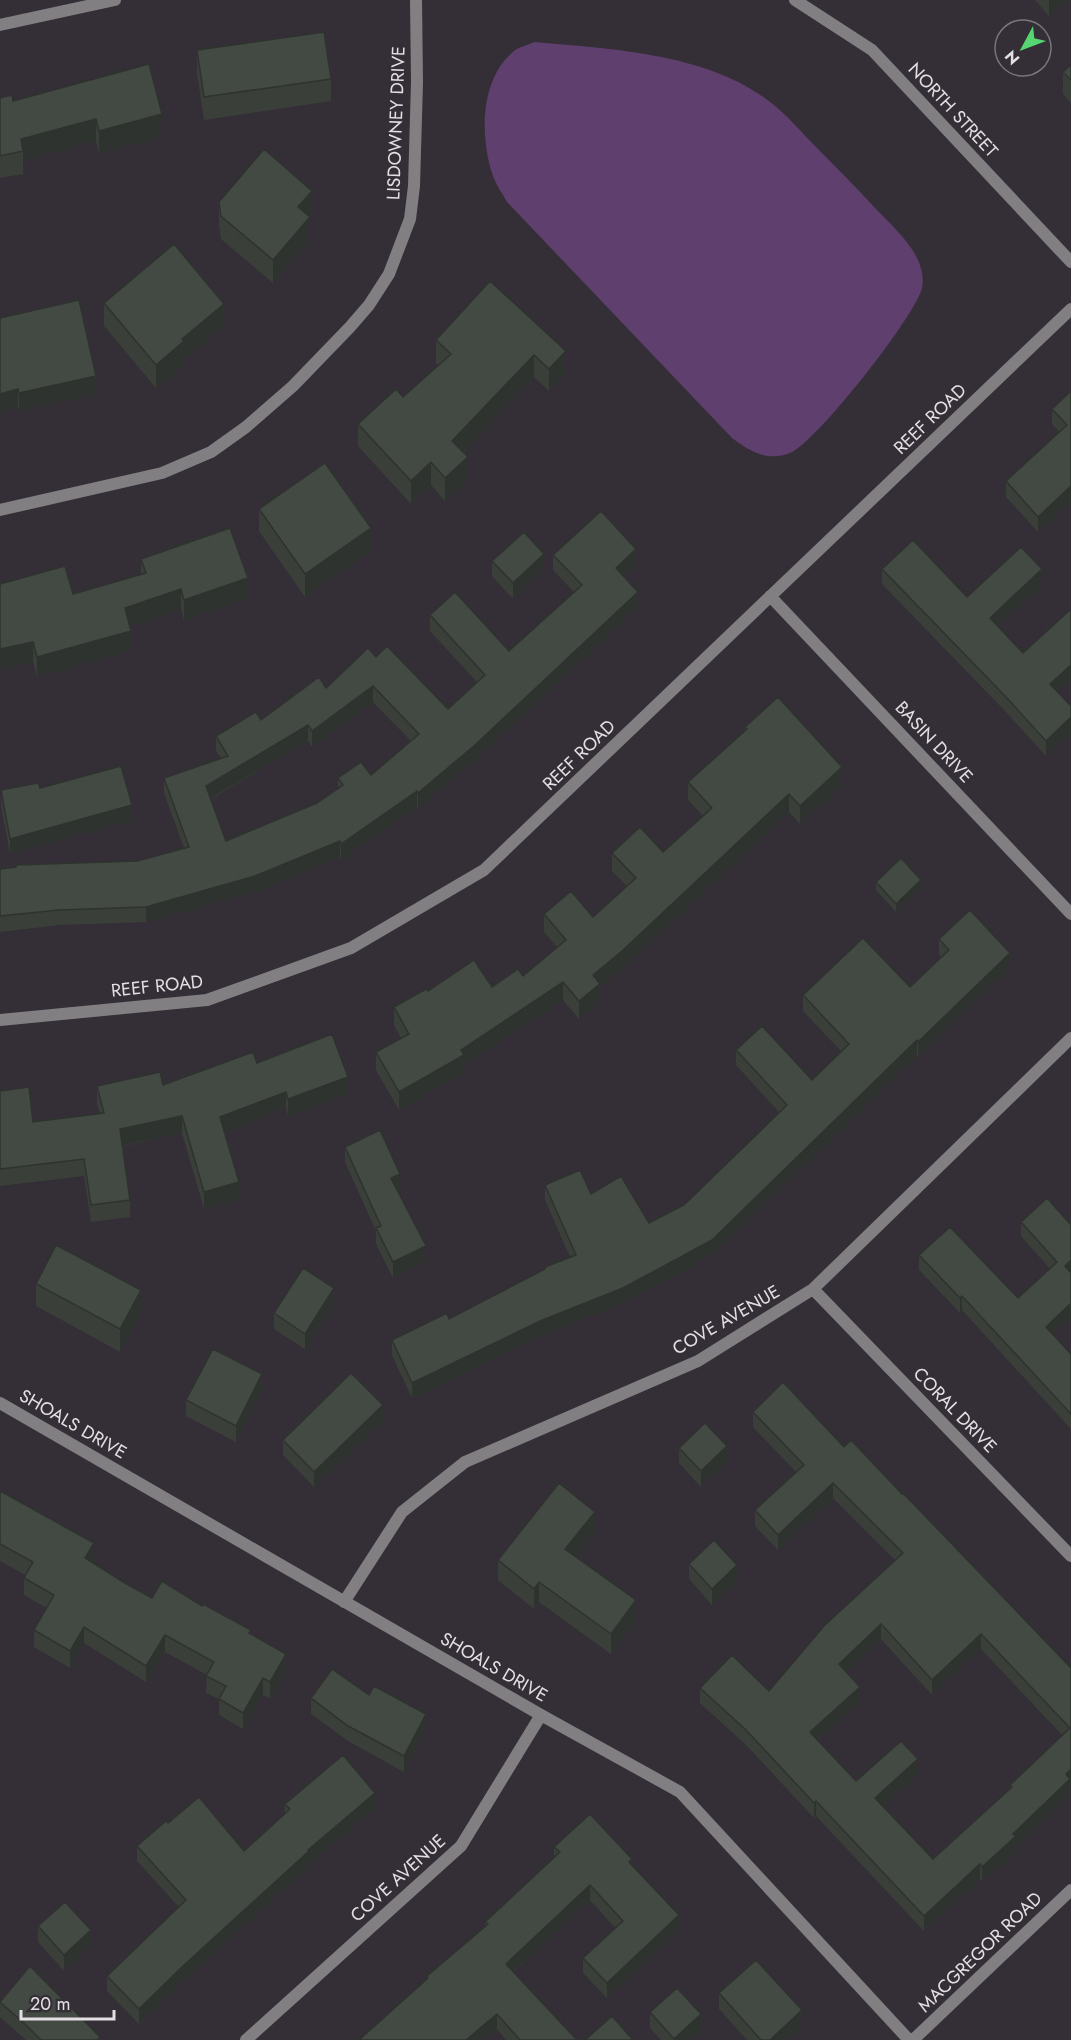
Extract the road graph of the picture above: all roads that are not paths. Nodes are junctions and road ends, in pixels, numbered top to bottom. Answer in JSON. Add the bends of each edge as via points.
{"nodes":[{"id":1,"x":115,"y":0,"type":"edge"},
{"id":2,"x":416,"y":0,"type":"edge"},
{"id":3,"x":795,"y":0,"type":"edge"},
{"id":4,"x":0,"y":26,"type":"edge"},
{"id":5,"x":1071,"y":262,"type":"edge"},
{"id":6,"x":1071,"y":309,"type":"edge"},
{"id":7,"x":0,"y":510,"type":"edge"},
{"id":8,"x":770,"y":596,"type":"junction"},
{"id":9,"x":1071,"y":914,"type":"edge"},
{"id":10,"x":0,"y":1020,"type":"edge"},
{"id":11,"x":1071,"y":1038,"type":"edge"},
{"id":12,"x":813,"y":1289,"type":"junction"},
{"id":13,"x":0,"y":1403,"type":"edge"},
{"id":14,"x":1071,"y":1556,"type":"edge"},
{"id":15,"x":344,"y":1602,"type":"junction"},
{"id":16,"x":541,"y":1715,"type":"junction"},
{"id":17,"x":1071,"y":1890,"type":"edge"},
{"id":18,"x":246,"y":2040,"type":"edge"},
{"id":19,"x":911,"y":2040,"type":"edge"}],
"edges":[{"from":1,"to":4,"type":"street"},
{"from":2,"to":7,"type":"street","name":"LISDOWNEY DRIVE","via":[[417,82],[410,219],[389,274],[369,305],[293,386],[211,452],[162,473]]},
{"from":3,"to":5,"type":"street","name":"NORTH STREET","via":[[872,50]]},
{"from":6,"to":8,"type":"street","name":"REEF ROAD"},
{"from":8,"to":9,"type":"street","name":"BASIN DRIVE"},
{"from":8,"to":10,"type":"street","name":"REEF ROAD","via":[[484,870],[351,948],[207,1000]]},
{"from":11,"to":12,"type":"street","name":"COVE AVENUE"},
{"from":12,"to":14,"type":"street","name":"CORAL DRIVE"},
{"from":12,"to":15,"type":"street","name":"COVE AVENUE","via":[[698,1361],[465,1462],[402,1512]]},
{"from":13,"to":15,"type":"street","name":"SHOALS DRIVE"},
{"from":15,"to":16,"type":"street","name":"SHOALS DRIVE"},
{"from":16,"to":18,"type":"street","name":"COVE AVENUE","via":[[461,1846]]},
{"from":16,"to":19,"type":"street","name":"SHOALS DRIVE","via":[[680,1792]]},
{"from":17,"to":19,"type":"street","name":"MACGREGOR ROAD"}]}
